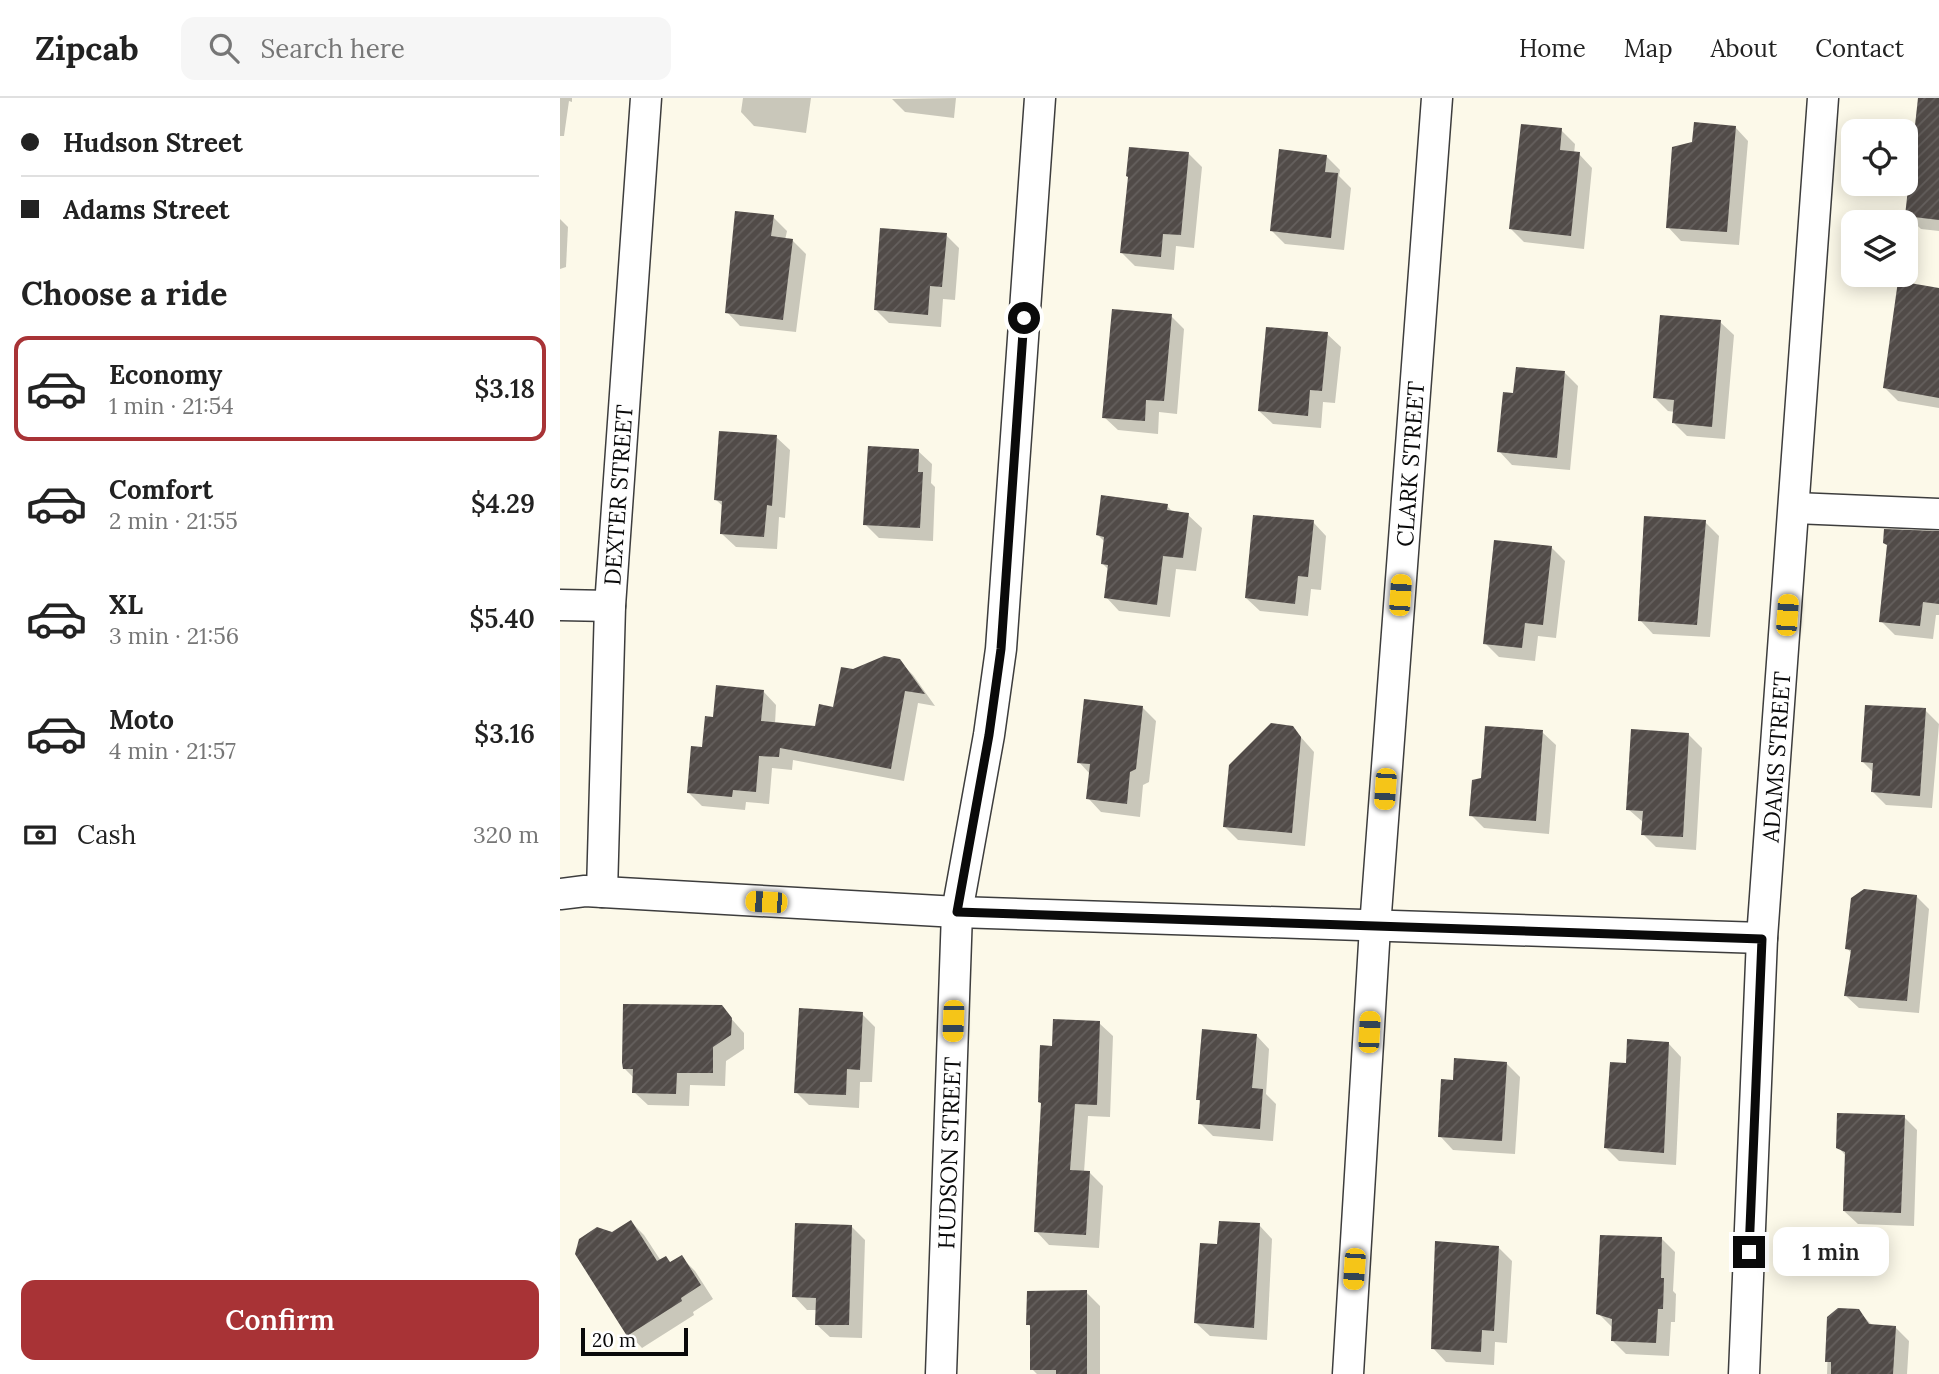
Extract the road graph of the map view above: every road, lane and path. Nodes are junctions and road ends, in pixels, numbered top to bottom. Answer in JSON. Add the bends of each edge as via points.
{"nodes":[{"id":1,"x":646,"y":98,"type":"edge"},
{"id":2,"x":1040,"y":98,"type":"edge"},
{"id":3,"x":1437,"y":98,"type":"edge"},
{"id":4,"x":1823,"y":98,"type":"edge"},
{"id":5,"x":1795,"y":508,"type":"junction"},
{"id":6,"x":1939,"y":514,"type":"edge"},
{"id":7,"x":560,"y":605,"type":"edge"},
{"id":8,"x":610,"y":606,"type":"junction"},
{"id":9,"x":602,"y":892,"type":"junction"},
{"id":10,"x":560,"y":894,"type":"edge"},
{"id":11,"x":957,"y":912,"type":"junction"},
{"id":12,"x":1375,"y":927,"type":"junction"},
{"id":13,"x":1762,"y":939,"type":"junction"},
{"id":14,"x":941,"y":1374,"type":"edge"},
{"id":15,"x":1348,"y":1374,"type":"edge"},
{"id":16,"x":1744,"y":1374,"type":"edge"}],
"edges":[{"from":1,"to":8,"type":"street","name":"DEXTER STREET"},
{"from":2,"to":11,"type":"street","name":"HUDSON STREET","via":[[1001,649]]},
{"from":3,"to":12,"type":"street","name":"CLARK STREET"},
{"from":4,"to":5,"type":"street","name":"ADAMS STREET"},
{"from":5,"to":6,"type":"street"},
{"from":5,"to":13,"type":"street","name":"ADAMS STREET"},
{"from":7,"to":8,"type":"street"},
{"from":8,"to":9,"type":"street","name":"DEXTER STREET"},
{"from":9,"to":10,"type":"street"},
{"from":9,"to":11,"type":"street"},
{"from":11,"to":12,"type":"street"},
{"from":11,"to":14,"type":"street","name":"HUDSON STREET"},
{"from":12,"to":13,"type":"street"},
{"from":12,"to":15,"type":"street","name":"CLARK STREET"},
{"from":13,"to":16,"type":"street","name":"ADAMS STREET"}]}
